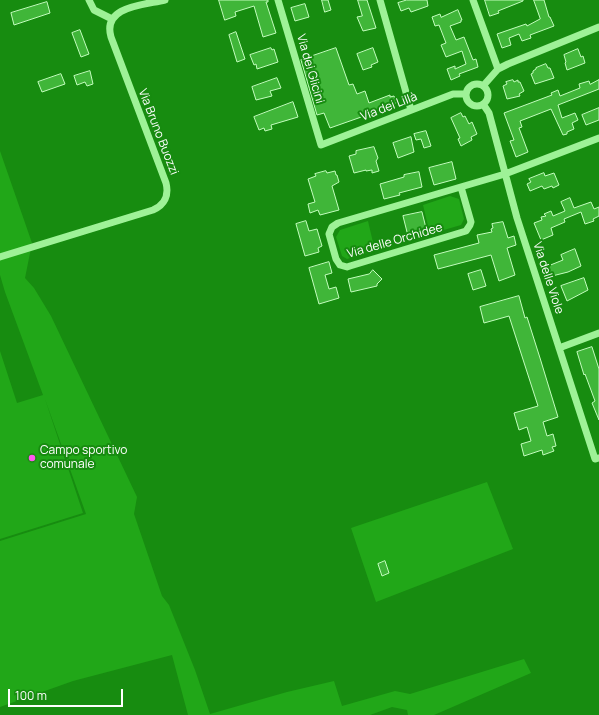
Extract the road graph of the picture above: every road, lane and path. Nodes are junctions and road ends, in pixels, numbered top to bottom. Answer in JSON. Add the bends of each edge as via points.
{"nodes":[{"id":1,"x":89,"y":0,"type":"edge"},
{"id":2,"x":165,"y":0,"type":"edge"},
{"id":3,"x":278,"y":0,"type":"edge"},
{"id":4,"x":380,"y":0,"type":"edge"},
{"id":5,"x":473,"y":0,"type":"edge"},
{"id":6,"x":112,"y":19,"type":"junction"},
{"id":7,"x":599,"y":27,"type":"edge"},
{"id":8,"x":498,"y":69,"type":"junction"},
{"id":9,"x":483,"y":86,"type":"junction"},
{"id":10,"x":466,"y":94,"type":"junction"},
{"id":11,"x":483,"y":104,"type":"junction"},
{"id":12,"x":411,"y":110,"type":"junction"},
{"id":13,"x":599,"y":138,"type":"edge"},
{"id":14,"x":320,"y":145,"type":"joint"},
{"id":15,"x":505,"y":174,"type":"junction"},
{"id":16,"x":461,"y":187,"type":"junction"},
{"id":17,"x":0,"y":257,"type":"edge"},
{"id":18,"x":599,"y":333,"type":"edge"},
{"id":19,"x":559,"y":348,"type":"junction"},
{"id":20,"x":597,"y":458,"type":"edge"}],
"edges":[{"from":1,"to":6,"type":"street","via":[[94,10]]},
{"from":2,"to":6,"type":"street","via":[[121,10]]},
{"from":3,"to":14,"type":"street","name":"Via dei Glicini"},
{"from":4,"to":12,"type":"street"},
{"from":5,"to":8,"type":"street"},
{"from":6,"to":17,"type":"street","name":"Via Bruno Buozzi","via":[[110,37],[166,183],[168,191],[165,199],[153,210]]},
{"from":7,"to":8,"type":"street"},
{"from":8,"to":9,"type":"street"},
{"from":9,"to":10,"type":"street","via":[[474,84],[468,88]]},
{"from":9,"to":11,"type":"street","via":[[488,95]]},
{"from":10,"to":11,"type":"street","via":[[467,101],[473,105]]},
{"from":10,"to":12,"type":"street","name":"Via dei Lillà","via":[[453,94]]},
{"from":11,"to":15,"type":"street","name":"Via delle Viole","via":[[489,113]]},
{"from":12,"to":14,"type":"street","name":"Via dei Lillà"},
{"from":13,"to":15,"type":"street","name":"Via delle Orchidee"},
{"from":15,"to":16,"type":"street","name":"Via delle Orchidee"},
{"from":15,"to":19,"type":"street","name":"Via delle Viole","via":[[516,218]]},
{"from":16,"to":16,"type":"street","name":"Via delle Orchidee","via":[[334,225],[329,234],[337,262],[343,266],[350,266],[466,231],[471,222]]},
{"from":18,"to":19,"type":"street"},
{"from":19,"to":20,"type":"street","name":"Via delle Viole"}]}
